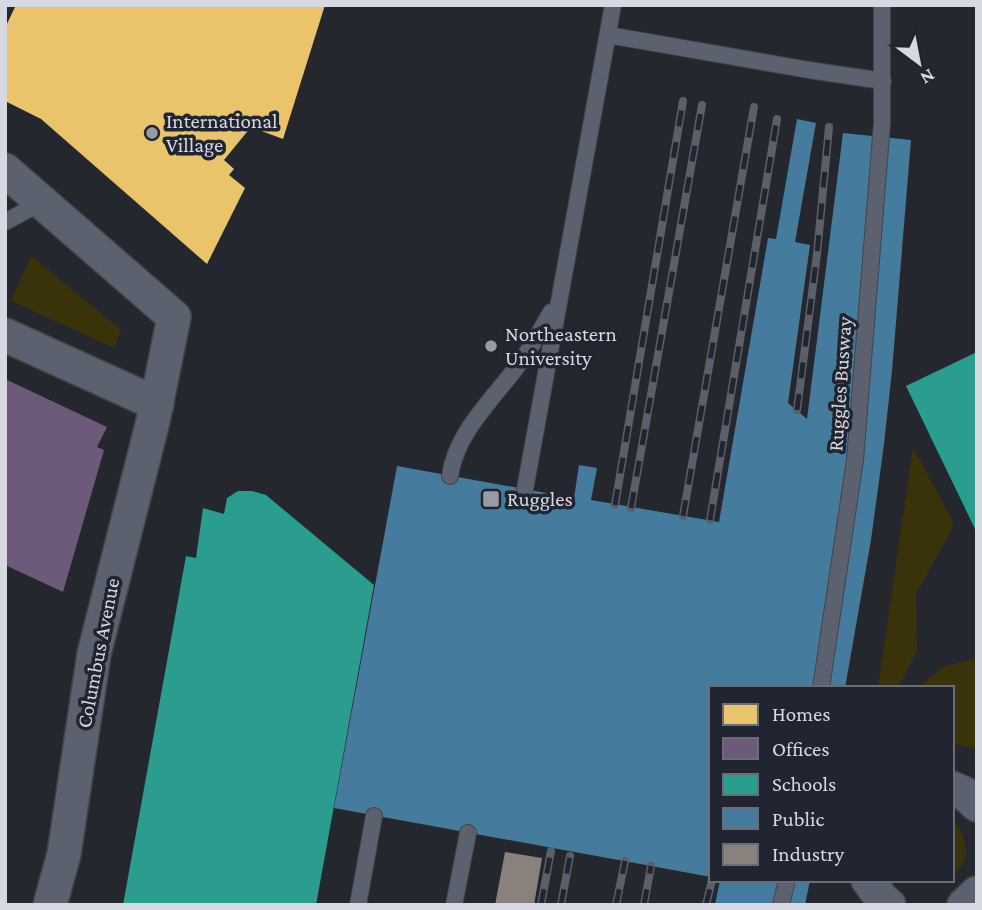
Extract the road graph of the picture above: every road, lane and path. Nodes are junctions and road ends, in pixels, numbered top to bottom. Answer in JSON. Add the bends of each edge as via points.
{"nodes":[{"id":1,"x":613,"y":5,"type":"edge"},
{"id":2,"x":882,"y":5,"type":"edge"},
{"id":3,"x":608,"y":35,"type":"junction"},
{"id":4,"x":883,"y":80,"type":"junction"},
{"id":5,"x":5,"y":170,"type":"edge"},
{"id":6,"x":42,"y":202,"type":"junction"},
{"id":7,"x":5,"y":222,"type":"edge"},
{"id":8,"x":559,"y":298,"type":"junction"},
{"id":9,"x":5,"y":335,"type":"edge"},
{"id":10,"x":157,"y":404,"type":"junction"},
{"id":11,"x":450,"y":476,"type":"dead end"},
{"id":12,"x":525,"y":489,"type":"dead end"},
{"id":13,"x":821,"y":686,"type":"edge"},
{"id":14,"x":954,"y":789,"type":"edge"},
{"id":15,"x":977,"y":805,"type":"edge"},
{"id":16,"x":374,"y":816,"type":"dead end"},
{"id":17,"x":468,"y":833,"type":"dead end"},
{"id":18,"x":787,"y":882,"type":"edge"},
{"id":19,"x":869,"y":882,"type":"edge"},
{"id":20,"x":977,"y":893,"type":"edge"},
{"id":21,"x":50,"y":905,"type":"edge"},
{"id":22,"x":358,"y":905,"type":"edge"},
{"id":23,"x":454,"y":905,"type":"edge"},
{"id":24,"x":781,"y":905,"type":"edge"},
{"id":25,"x":889,"y":905,"type":"edge"},
{"id":26,"x":964,"y":905,"type":"edge"}],
"edges":[{"from":1,"to":3,"type":"lane"},
{"from":2,"to":4,"type":"lane","name":"Ruggles Busway"},
{"from":3,"to":4,"type":"lane"},
{"from":3,"to":8,"type":"lane"},
{"from":4,"to":13,"type":"lane","name":"Ruggles Busway","via":[[855,460]]},
{"from":5,"to":6,"type":"street","name":"Columbus Avenue"},
{"from":6,"to":7,"type":"lane"},
{"from":6,"to":10,"type":"street","name":"Columbus Avenue","via":[[174,317]]},
{"from":8,"to":11,"type":"lane","via":[[531,346],[460,444]]},
{"from":8,"to":12,"type":"lane"},
{"from":9,"to":10,"type":"street"},
{"from":10,"to":21,"type":"street","name":"Columbus Avenue","via":[[94,654],[64,854]]},
{"from":14,"to":15,"type":"street"},
{"from":16,"to":22,"type":"lane"},
{"from":17,"to":23,"type":"lane"},
{"from":18,"to":24,"type":"lane"},
{"from":19,"to":25,"type":"street"},
{"from":20,"to":26,"type":"street"}]}
